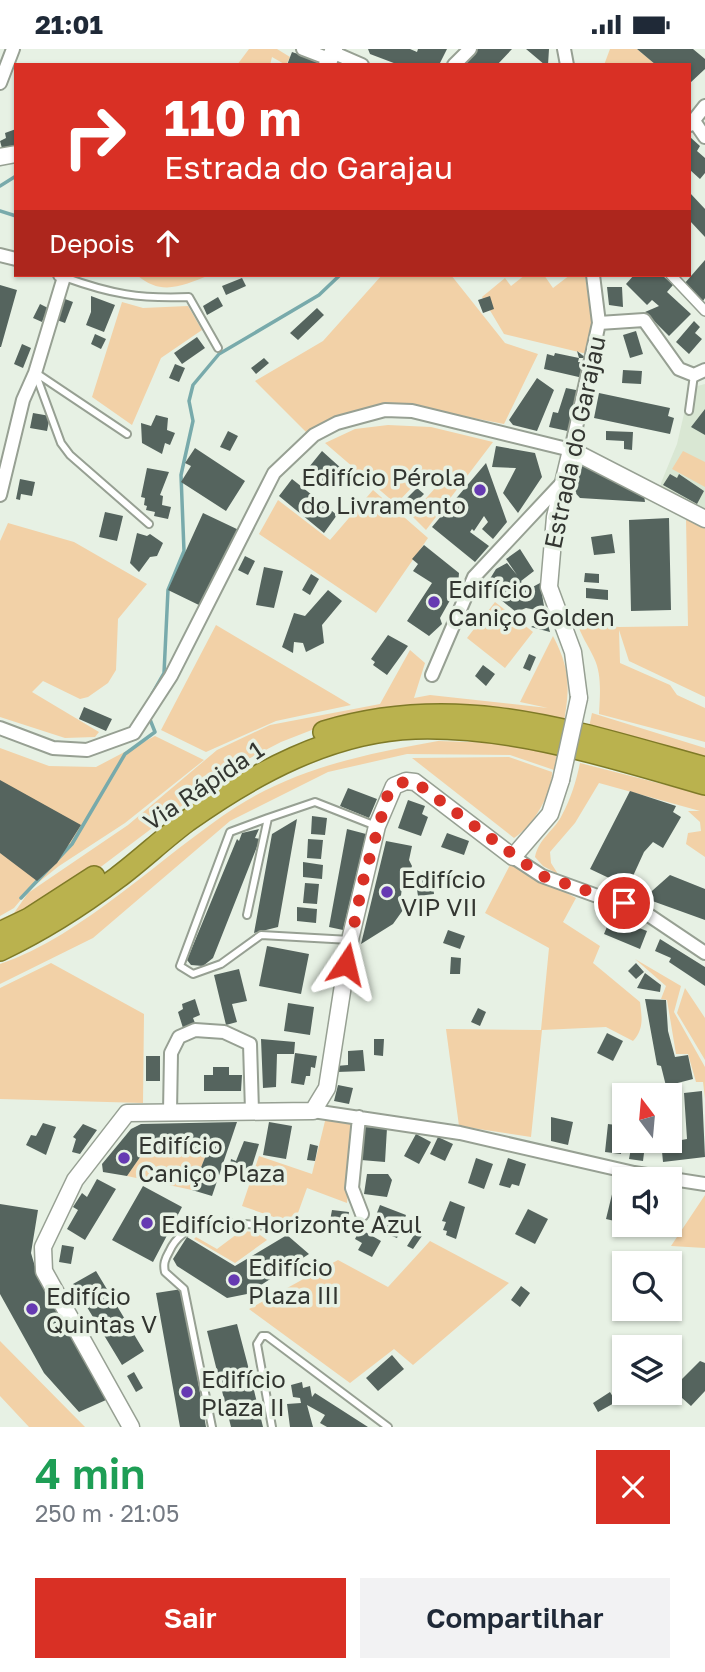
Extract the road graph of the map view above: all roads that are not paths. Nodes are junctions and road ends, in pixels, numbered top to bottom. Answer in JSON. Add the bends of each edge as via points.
{"nodes":[{"id":1,"x":13,"y":49,"type":"edge"},
{"id":2,"x":303,"y":49,"type":"edge"},
{"id":3,"x":470,"y":49,"type":"edge"},
{"id":4,"x":330,"y":56,"type":"edge"},
{"id":5,"x":355,"y":63,"type":"edge"},
{"id":6,"x":456,"y":63,"type":"edge"},
{"id":7,"x":0,"y":83,"type":"edge"},
{"id":8,"x":705,"y":106,"type":"edge"},
{"id":9,"x":692,"y":123,"type":"edge"},
{"id":10,"x":705,"y":137,"type":"edge"},
{"id":11,"x":62,"y":277,"type":"edge"},
{"id":12,"x":65,"y":277,"type":"edge"},
{"id":13,"x":593,"y":277,"type":"edge"},
{"id":14,"x":673,"y":277,"type":"edge"},
{"id":15,"x":705,"y":311,"type":"edge"},
{"id":16,"x":599,"y":323,"type":"junction"},
{"id":17,"x":218,"y":348,"type":"dead end"},
{"id":18,"x":700,"y":372,"type":"edge"},
{"id":19,"x":35,"y":373,"type":"junction"},
{"id":20,"x":689,"y":411,"type":"dead end"},
{"id":21,"x":127,"y":434,"type":"dead end"},
{"id":22,"x":570,"y":450,"type":"junction"},
{"id":23,"x":560,"y":485,"type":"junction"},
{"id":24,"x":0,"y":495,"type":"edge"},
{"id":25,"x":705,"y":519,"type":"edge"},
{"id":26,"x":149,"y":524,"type":"dead end"},
{"id":27,"x":432,"y":675,"type":"dead end"},
{"id":28,"x":0,"y":728,"type":"edge"},
{"id":29,"x":705,"y":768,"type":"edge"},
{"id":30,"x":705,"y":784,"type":"edge"},
{"id":31,"x":268,"y":818,"type":"junction"},
{"id":32,"x":377,"y":826,"type":"junction"},
{"id":33,"x":513,"y":857,"type":"junction"},
{"id":34,"x":247,"y":915,"type":"dead end"},
{"id":35,"x":0,"y":933,"type":"edge"},
{"id":36,"x":350,"y":940,"type":"junction"},
{"id":37,"x":0,"y":950,"type":"edge"},
{"id":38,"x":705,"y":953,"type":"edge"},
{"id":39,"x":251,"y":1111,"type":"junction"},
{"id":40,"x":313,"y":1111,"type":"junction"},
{"id":41,"x":170,"y":1112,"type":"junction"},
{"id":42,"x":359,"y":1117,"type":"junction"},
{"id":43,"x":705,"y":1184,"type":"edge"},
{"id":44,"x":362,"y":1214,"type":"dead end"},
{"id":45,"x":267,"y":1226,"type":"dead end"},
{"id":46,"x":131,"y":1427,"type":"edge"},
{"id":47,"x":212,"y":1427,"type":"edge"},
{"id":48,"x":272,"y":1427,"type":"edge"},
{"id":49,"x":388,"y":1427,"type":"edge"}],
"edges":[{"from":1,"to":7,"type":"street"},
{"from":2,"to":4,"type":"street"},
{"from":3,"to":6,"type":"street"},
{"from":4,"to":5,"type":"street"},
{"from":8,"to":9,"type":"street"},
{"from":9,"to":10,"type":"street"},
{"from":11,"to":19,"type":"street"},
{"from":12,"to":17,"type":"lane","via":[[142,299],[189,297]]},
{"from":13,"to":16,"type":"street","name":"Estrada do Garajau"},
{"from":14,"to":15,"type":"street"},
{"from":16,"to":18,"type":"street","via":[[644,320],[679,369]]},
{"from":16,"to":22,"type":"street","name":"Estrada do Garajau"},
{"from":18,"to":20,"type":"lane"},
{"from":19,"to":21,"type":"lane"},
{"from":19,"to":24,"type":"street","via":[[23,400]]},
{"from":19,"to":26,"type":"lane","via":[[65,449]]},
{"from":22,"to":23,"type":"street","name":"Estrada do Garajau"},
{"from":22,"to":25,"type":"street"},
{"from":22,"to":28,"type":"street","via":[[412,411],[385,410],[337,423],[314,435],[274,473],[153,706],[134,733],[87,750],[52,748]]},
{"from":23,"to":27,"type":"street","via":[[474,577]]},
{"from":23,"to":33,"type":"street","name":"Estrada do Garajau","bridge":true,"via":[[549,587],[573,652],[579,698],[550,814]]},
{"from":29,"to":35,"type":"highway","name":"Via Rápida 1","via":[[509,719],[448,713],[361,722],[279,749],[233,774],[68,895]]},
{"from":30,"to":37,"type":"highway","name":"Via Rápida 1","via":[[509,734],[412,728],[347,740],[287,760],[238,787],[74,908]]},
{"from":31,"to":32,"type":"lane","via":[[315,802]]},
{"from":31,"to":34,"type":"lane"},
{"from":31,"to":36,"type":"lane","via":[[230,832],[180,966],[193,974],[221,964],[261,935]]},
{"from":32,"to":33,"type":"street","via":[[394,786],[415,782]]},
{"from":32,"to":36,"type":"street"},
{"from":33,"to":38,"type":"street","via":[[542,876],[647,914]]},
{"from":36,"to":40,"type":"street","via":[[327,1088]]},
{"from":39,"to":40,"type":"street"},
{"from":39,"to":41,"type":"street"},
{"from":39,"to":41,"type":"street","via":[[250,1044],[224,1033],[195,1030],[183,1034],[172,1047]]},
{"from":40,"to":42,"type":"street"},
{"from":41,"to":46,"type":"street","via":[[127,1113],[75,1180],[43,1247],[44,1271]]},
{"from":42,"to":43,"type":"street"},
{"from":42,"to":44,"type":"street","via":[[352,1188]]},
{"from":45,"to":47,"type":"lane","via":[[198,1225],[179,1235],[165,1261],[165,1272],[184,1289]]},
{"from":48,"to":49,"type":"lane","via":[[257,1344],[262,1336]]}]}
